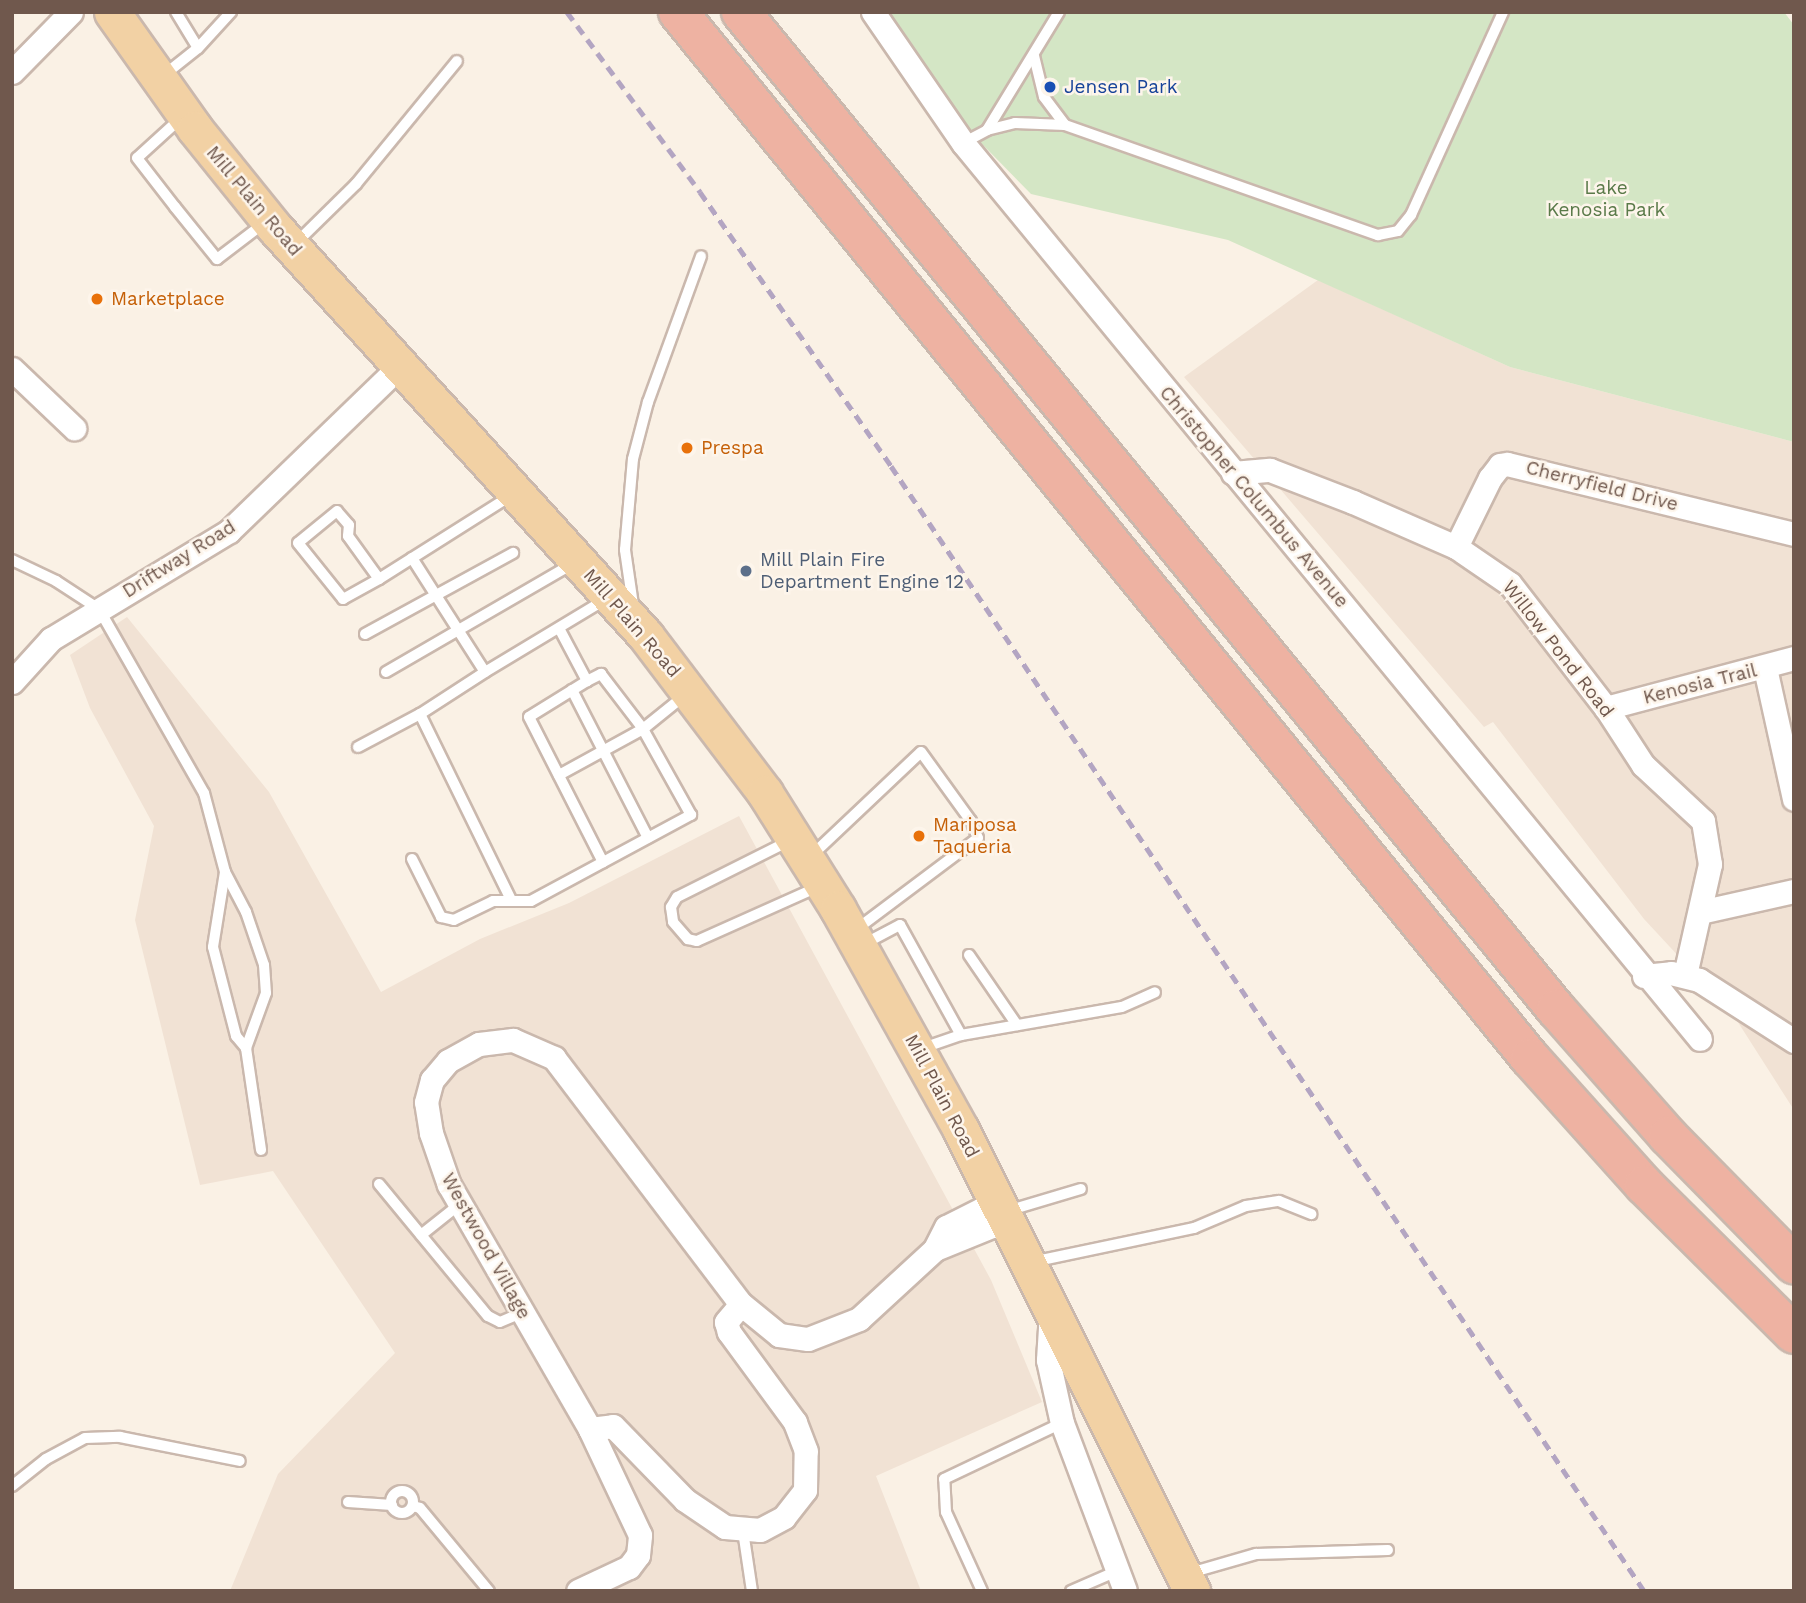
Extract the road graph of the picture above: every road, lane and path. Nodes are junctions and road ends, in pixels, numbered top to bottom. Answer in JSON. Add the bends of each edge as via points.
{"nodes":[{"id":1,"x":71,"y":12,"type":"edge"},
{"id":2,"x":113,"y":12,"type":"edge"},
{"id":3,"x":176,"y":12,"type":"edge"},
{"id":4,"x":231,"y":12,"type":"edge"},
{"id":5,"x":678,"y":12,"type":"edge"},
{"id":6,"x":741,"y":12,"type":"edge"},
{"id":7,"x":873,"y":12,"type":"edge"},
{"id":8,"x":1059,"y":12,"type":"edge"},
{"id":9,"x":1503,"y":12,"type":"edge"},
{"id":10,"x":198,"y":48,"type":"junction"},
{"id":11,"x":1034,"y":56,"type":"junction"},
{"id":12,"x":457,"y":61,"type":"dead end"},
{"id":13,"x":12,"y":72,"type":"edge"},
{"id":14,"x":159,"y":79,"type":"junction"},
{"id":15,"x":185,"y":115,"type":"junction"},
{"id":16,"x":1065,"y":125,"type":"junction"},
{"id":17,"x":987,"y":130,"type":"junction"},
{"id":18,"x":963,"y":143,"type":"junction"},
{"id":19,"x":268,"y":220,"type":"junction"},
{"id":20,"x":291,"y":247,"type":"junction"},
{"id":21,"x":701,"y":256,"type":"dead end"},
{"id":22,"x":399,"y":366,"type":"junction"},
{"id":23,"x":12,"y":369,"type":"edge"},
{"id":24,"x":74,"y":428,"type":"dead end"},
{"id":25,"x":1233,"y":472,"type":"junction"},
{"id":26,"x":515,"y":494,"type":"junction"},
{"id":27,"x":1794,"y":534,"type":"edge"},
{"id":28,"x":1455,"y":547,"type":"junction"},
{"id":29,"x":513,"y":553,"type":"dead end"},
{"id":30,"x":412,"y":558,"type":"junction"},
{"id":31,"x":12,"y":561,"type":"edge"},
{"id":32,"x":578,"y":561,"type":"junction"},
{"id":33,"x":379,"y":579,"type":"junction"},
{"id":34,"x":437,"y":594,"type":"junction"},
{"id":35,"x":610,"y":596,"type":"junction"},
{"id":36,"x":99,"y":609,"type":"junction"},
{"id":37,"x":560,"y":630,"type":"junction"},
{"id":38,"x":461,"y":631,"type":"junction"},
{"id":39,"x":365,"y":634,"type":"dead end"},
{"id":40,"x":646,"y":636,"type":"junction"},
{"id":41,"x":1794,"y":657,"type":"edge"},
{"id":42,"x":1765,"y":668,"type":"junction"},
{"id":43,"x":386,"y":672,"type":"dead end"},
{"id":44,"x":485,"y":672,"type":"junction"},
{"id":45,"x":587,"y":681,"type":"junction"},
{"id":46,"x":12,"y":682,"type":"edge"},
{"id":47,"x":691,"y":690,"type":"junction"},
{"id":48,"x":572,"y":691,"type":"junction"},
{"id":49,"x":1606,"y":708,"type":"junction"},
{"id":50,"x":420,"y":714,"type":"junction"},
{"id":51,"x":643,"y":729,"type":"junction"},
{"id":52,"x":358,"y":747,"type":"dead end"},
{"id":53,"x":604,"y":751,"type":"junction"},
{"id":54,"x":559,"y":775,"type":"junction"},
{"id":55,"x":1794,"y":799,"type":"edge"},
{"id":56,"x":648,"y":838,"type":"junction"},
{"id":57,"x":412,"y":859,"type":"dead end"},
{"id":58,"x":809,"y":860,"type":"junction"},
{"id":59,"x":603,"y":862,"type":"junction"},
{"id":60,"x":225,"y":872,"type":"junction"},
{"id":61,"x":1794,"y":891,"type":"edge"},
{"id":62,"x":511,"y":900,"type":"junction"},
{"id":63,"x":1700,"y":912,"type":"junction"},
{"id":64,"x":856,"y":939,"type":"junction"},
{"id":65,"x":969,"y":955,"type":"dead end"},
{"id":66,"x":1685,"y":975,"type":"junction"},
{"id":67,"x":1644,"y":976,"type":"junction"},
{"id":68,"x":1155,"y":992,"type":"dead end"},
{"id":69,"x":1017,"y":1025,"type":"junction"},
{"id":70,"x":961,"y":1035,"type":"junction"},
{"id":71,"x":1700,"y":1039,"type":"dead end"},
{"id":72,"x":1794,"y":1041,"type":"edge"},
{"id":73,"x":246,"y":1048,"type":"junction"},
{"id":74,"x":918,"y":1050,"type":"junction"},
{"id":75,"x":261,"y":1150,"type":"dead end"},
{"id":76,"x":379,"y":1184,"type":"dead end"},
{"id":77,"x":1081,"y":1189,"type":"dead end"},
{"id":78,"x":460,"y":1204,"type":"junction"},
{"id":79,"x":1004,"y":1212,"type":"junction"},
{"id":80,"x":1311,"y":1214,"type":"dead end"},
{"id":81,"x":421,"y":1235,"type":"junction"},
{"id":82,"x":1030,"y":1263,"type":"junction"},
{"id":83,"x":1794,"y":1264,"type":"edge"},
{"id":84,"x":741,"y":1304,"type":"junction"},
{"id":85,"x":1051,"y":1306,"type":"junction"},
{"id":86,"x":524,"y":1312,"type":"junction"},
{"id":87,"x":1794,"y":1334,"type":"edge"},
{"id":88,"x":1062,"y":1423,"type":"junction"},
{"id":89,"x":590,"y":1429,"type":"junction"},
{"id":90,"x":240,"y":1461,"type":"dead end"},
{"id":91,"x":12,"y":1486,"type":"edge"},
{"id":92,"x":348,"y":1502,"type":"dead end"},
{"id":93,"x":391,"y":1505,"type":"junction"},
{"id":94,"x":413,"y":1506,"type":"junction"},
{"id":95,"x":743,"y":1531,"type":"junction"},
{"id":96,"x":1388,"y":1550,"type":"dead end"},
{"id":97,"x":1121,"y":1581,"type":"edge"},
{"id":98,"x":1188,"y":1583,"type":"edge"},
{"id":99,"x":489,"y":1591,"type":"edge"},
{"id":100,"x":578,"y":1591,"type":"edge"},
{"id":101,"x":752,"y":1591,"type":"edge"},
{"id":102,"x":982,"y":1591,"type":"edge"},
{"id":103,"x":1071,"y":1591,"type":"edge"}],
"edges":[{"from":1,"to":13,"type":"street"},
{"from":2,"to":14,"type":"main road","name":"Mill Plain Road"},
{"from":3,"to":10,"type":"lane"},
{"from":4,"to":10,"type":"lane"},
{"from":5,"to":87,"type":"highway","via":[[1537,1066],[1644,1185]]},
{"from":6,"to":83,"type":"highway","via":[[1556,1009],[1668,1136]]},
{"from":7,"to":18,"type":"street","name":"Christopher Columbus Avenue"},
{"from":8,"to":11,"type":"lane"},
{"from":9,"to":16,"type":"lane","via":[[1411,215],[1398,231],[1378,235]]},
{"from":10,"to":14,"type":"lane"},
{"from":11,"to":16,"type":"lane","via":[[1044,97]]},
{"from":11,"to":17,"type":"lane"},
{"from":12,"to":20,"type":"lane","via":[[356,184]]},
{"from":14,"to":15,"type":"main road","name":"Mill Plain Road"},
{"from":15,"to":19,"type":"main road","name":"Mill Plain Road"},
{"from":15,"to":19,"type":"lane","via":[[137,158],[218,259]]},
{"from":16,"to":17,"type":"lane","via":[[1026,122]]},
{"from":17,"to":18,"type":"lane"},
{"from":18,"to":25,"type":"street","name":"Christopher Columbus Avenue"},
{"from":19,"to":20,"type":"main road","name":"Mill Plain Road"},
{"from":20,"to":22,"type":"main road","name":"Mill Plain Road"},
{"from":21,"to":40,"type":"lane","via":[[648,402],[631,471],[625,519],[628,581]]},
{"from":22,"to":26,"type":"main road","name":"Mill Plain Road"},
{"from":22,"to":36,"type":"street","name":"Driftway Road","via":[[229,531]]},
{"from":23,"to":24,"type":"street"},
{"from":25,"to":28,"type":"street","name":"Willow Pond Road","via":[[1257,469],[1282,474]]},
{"from":25,"to":67,"type":"street","name":"Christopher Columbus Avenue"},
{"from":26,"to":30,"type":"lane"},
{"from":26,"to":32,"type":"main road","name":"Mill Plain Road"},
{"from":27,"to":28,"type":"street","name":"Cherryfield Drive","via":[[1507,464],[1500,465],[1490,478]]},
{"from":28,"to":49,"type":"street","name":"Willow Pond Road","via":[[1510,584]]},
{"from":29,"to":34,"type":"lane"},
{"from":30,"to":33,"type":"lane"},
{"from":30,"to":34,"type":"lane"},
{"from":31,"to":36,"type":"lane","via":[[56,581]]},
{"from":32,"to":35,"type":"main road","name":"Mill Plain Road"},
{"from":32,"to":38,"type":"lane"},
{"from":33,"to":33,"type":"lane","via":[[343,599],[298,542],[337,511],[349,525],[348,536]]},
{"from":34,"to":38,"type":"lane"},
{"from":34,"to":39,"type":"lane"},
{"from":35,"to":37,"type":"lane"},
{"from":35,"to":40,"type":"main road","name":"Mill Plain Road"},
{"from":36,"to":46,"type":"street","name":"Driftway Road","via":[[51,639]]},
{"from":36,"to":60,"type":"lane","via":[[204,793]]},
{"from":37,"to":44,"type":"lane"},
{"from":37,"to":45,"type":"lane"},
{"from":38,"to":43,"type":"lane"},
{"from":38,"to":44,"type":"lane"},
{"from":40,"to":47,"type":"main road","name":"Mill Plain Road"},
{"from":41,"to":42,"type":"street","name":"Kenosia Trail"},
{"from":42,"to":49,"type":"street","name":"Kenosia Trail"},
{"from":42,"to":55,"type":"street"},
{"from":44,"to":50,"type":"lane"},
{"from":45,"to":48,"type":"lane"},
{"from":45,"to":51,"type":"lane","via":[[601,674]]},
{"from":47,"to":51,"type":"lane"},
{"from":47,"to":58,"type":"main road","name":"Mill Plain Road"},
{"from":48,"to":53,"type":"lane"},
{"from":48,"to":54,"type":"lane","via":[[529,717]]},
{"from":49,"to":63,"type":"street","name":"Willow Pond Road","via":[[1643,765],[1703,821],[1710,864]]},
{"from":50,"to":52,"type":"lane"},
{"from":50,"to":62,"type":"lane"},
{"from":51,"to":53,"type":"lane"},
{"from":51,"to":56,"type":"lane","via":[[691,815]]},
{"from":53,"to":54,"type":"lane"},
{"from":53,"to":56,"type":"lane"},
{"from":54,"to":59,"type":"lane"},
{"from":56,"to":59,"type":"lane"},
{"from":57,"to":62,"type":"lane","via":[[441,917],[454,920],[493,901]]},
{"from":58,"to":58,"type":"lane","via":[[677,897],[671,907],[673,922],[688,939],[697,941]]},
{"from":58,"to":64,"type":"main road","name":"Mill Plain Road"},
{"from":58,"to":64,"type":"lane","via":[[921,752],[978,838],[895,900]]},
{"from":59,"to":62,"type":"lane","via":[[531,901]]},
{"from":60,"to":73,"type":"lane","via":[[213,947],[236,1036]]},
{"from":60,"to":73,"type":"lane","via":[[246,912],[264,965],[266,993]]},
{"from":61,"to":63,"type":"street"},
{"from":63,"to":66,"type":"street","name":"Willow Pond Road"},
{"from":64,"to":70,"type":"lane","via":[[900,925]]},
{"from":64,"to":74,"type":"main road","name":"Mill Plain Road"},
{"from":65,"to":69,"type":"lane"},
{"from":66,"to":67,"type":"street"},
{"from":66,"to":72,"type":"street","via":[[1722,991]]},
{"from":67,"to":71,"type":"street","name":"Christopher Columbus Avenue"},
{"from":68,"to":69,"type":"lane","via":[[1122,1007]]},
{"from":69,"to":70,"type":"lane"},
{"from":70,"to":74,"type":"lane"},
{"from":73,"to":75,"type":"lane"},
{"from":74,"to":79,"type":"main road","name":"Mill Plain Road"},
{"from":76,"to":81,"type":"lane"},
{"from":77,"to":79,"type":"lane"},
{"from":78,"to":81,"type":"lane"},
{"from":78,"to":84,"type":"street","name":"Westwood Village","via":[[436,1152],[427,1090],[448,1061],[470,1048],[513,1040],[535,1046],[570,1074]]},
{"from":78,"to":86,"type":"street","name":"Westwood Village"},
{"from":79,"to":82,"type":"main road","name":"Mill Plain Road"},
{"from":79,"to":84,"type":"street","name":"Westwood Village","via":[[992,1226],[935,1249],[859,1319],[818,1338],[779,1335]]},
{"from":80,"to":82,"type":"lane","via":[[1279,1201],[1246,1206],[1194,1228],[1064,1252]]},
{"from":81,"to":86,"type":"lane","via":[[488,1316],[499,1322]]},
{"from":82,"to":85,"type":"main road","name":"Mill Plain Road"},
{"from":84,"to":95,"type":"street","via":[[726,1322],[729,1332],[795,1422],[808,1466],[804,1490],[793,1508],[768,1527]]},
{"from":85,"to":88,"type":"street","name":"Mill Plain Road","via":[[1048,1360]]},
{"from":85,"to":98,"type":"main road","name":"Mill Plain Road"},
{"from":86,"to":89,"type":"street","name":"Westwood Village"},
{"from":88,"to":97,"type":"street","name":"Mill Plain Road"},
{"from":88,"to":102,"type":"lane","via":[[944,1479],[946,1512]]},
{"from":89,"to":95,"type":"street","via":[[613,1426],[697,1510]]},
{"from":89,"to":100,"type":"street","name":"Westwood Village","via":[[633,1516],[640,1543],[635,1562],[624,1572]]},
{"from":90,"to":91,"type":"lane","via":[[120,1437],[85,1438],[46,1459]]},
{"from":92,"to":93,"type":"lane"},
{"from":93,"to":94,"type":"lane","via":[[402,1513]]},
{"from":93,"to":94,"type":"lane","via":[[394,1494],[403,1491],[412,1496]]},
{"from":94,"to":99,"type":"lane","via":[[420,1508]]},
{"from":95,"to":101,"type":"lane"},
{"from":96,"to":98,"type":"lane","via":[[1255,1554]]},
{"from":97,"to":103,"type":"lane"}]}
